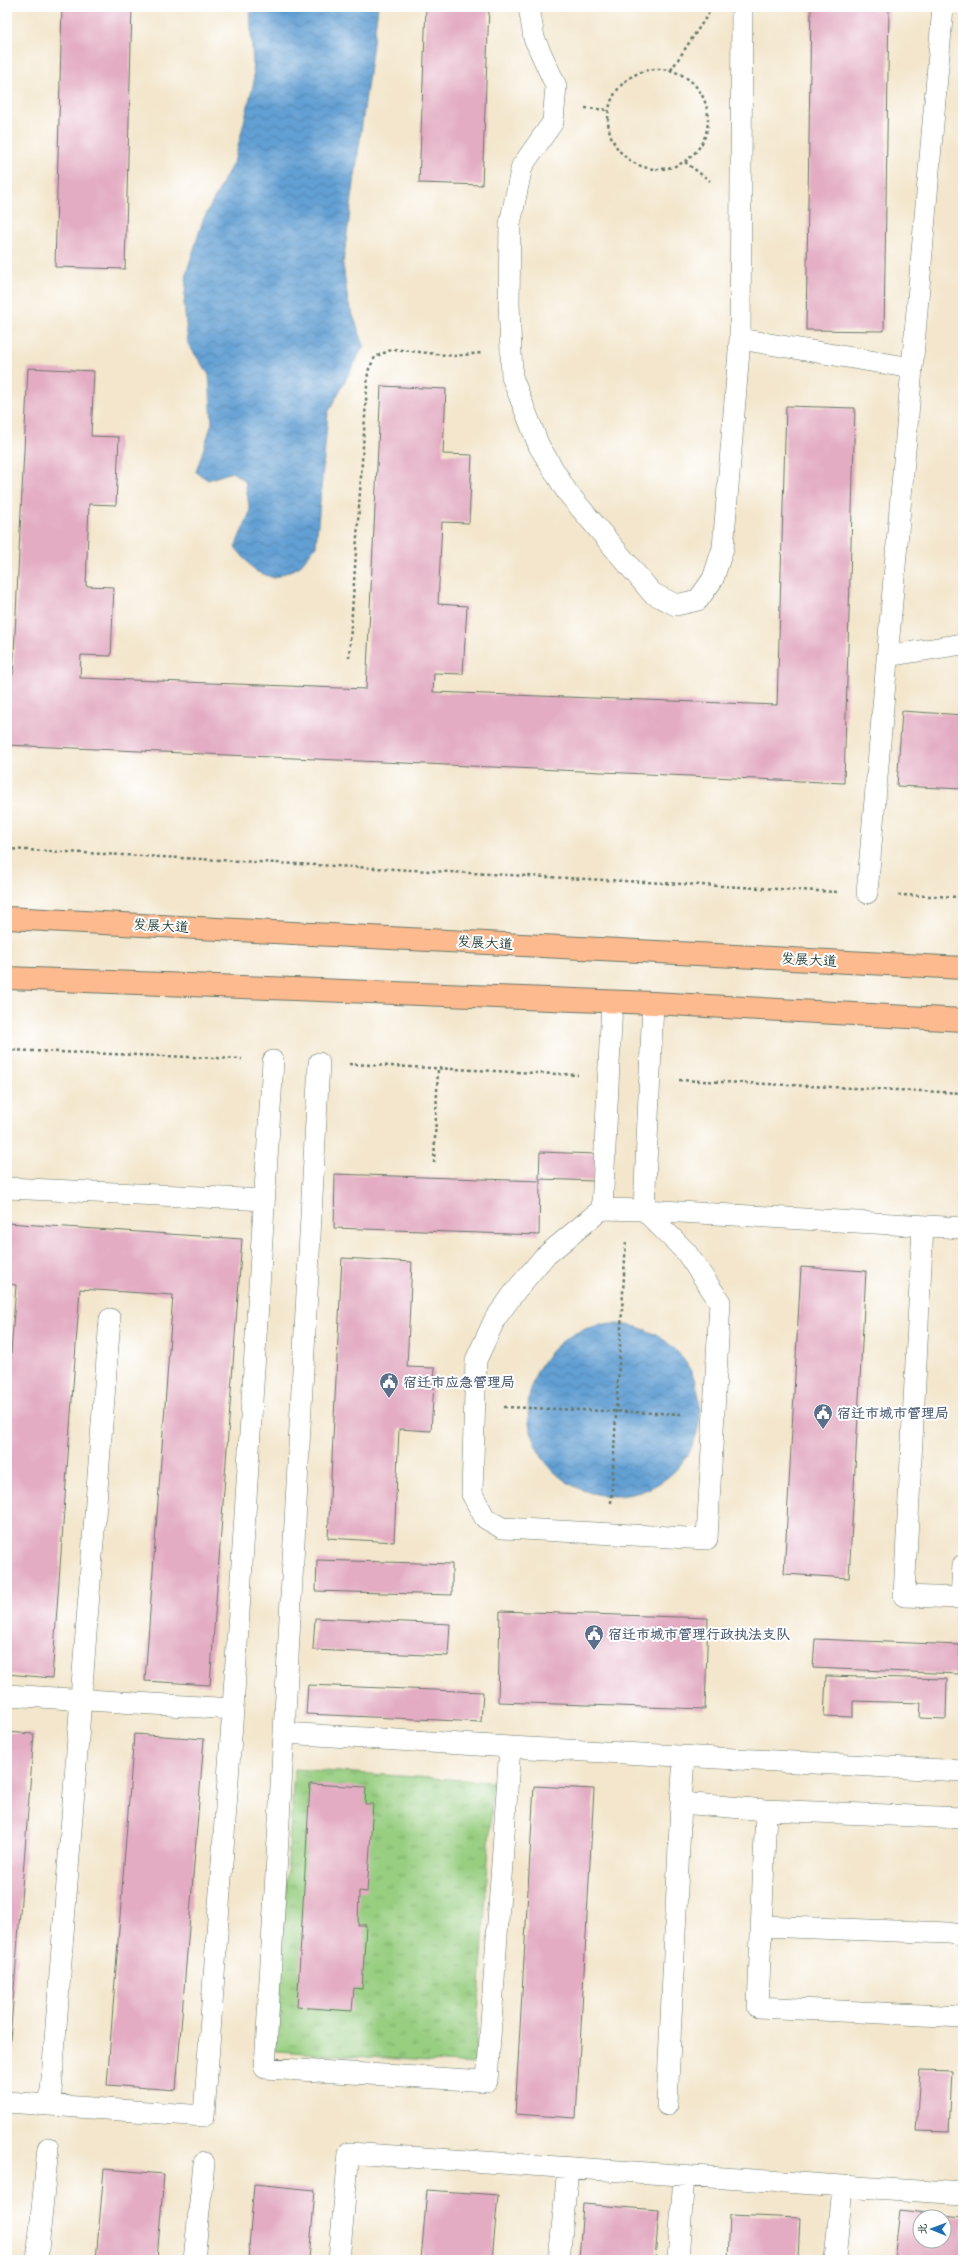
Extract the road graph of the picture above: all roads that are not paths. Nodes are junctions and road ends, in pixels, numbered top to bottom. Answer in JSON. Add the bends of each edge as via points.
{"nodes":[{"id":1,"x":529,"y":7,"type":"edge"},
{"id":2,"x":742,"y":7,"type":"edge"},
{"id":3,"x":942,"y":7,"type":"edge"},
{"id":4,"x":740,"y":339,"type":"junction"},
{"id":5,"x":912,"y":368,"type":"junction"},
{"id":6,"x":963,"y":644,"type":"edge"},
{"id":7,"x":888,"y":656,"type":"junction"},
{"id":8,"x":867,"y":893,"type":"road end"},
{"id":9,"x":7,"y":918,"type":"edge"},
{"id":10,"x":963,"y":968,"type":"edge"},
{"id":11,"x":7,"y":978,"type":"edge"},
{"id":12,"x":612,"y":1003,"type":"junction"},
{"id":13,"x":653,"y":1003,"type":"junction"},
{"id":14,"x":963,"y":1020,"type":"edge"},
{"id":15,"x":273,"y":1061,"type":"road end"},
{"id":16,"x":319,"y":1063,"type":"road end"},
{"id":17,"x":7,"y":1188,"type":"edge"},
{"id":18,"x":264,"y":1200,"type":"junction"},
{"id":19,"x":602,"y":1209,"type":"junction"},
{"id":20,"x":636,"y":1210,"type":"junction"},
{"id":21,"x":924,"y":1226,"type":"junction"},
{"id":22,"x":963,"y":1228,"type":"edge"},
{"id":23,"x":110,"y":1319,"type":"dead end"},
{"id":24,"x":963,"y":1565,"type":"edge"},
{"id":25,"x":7,"y":1695,"type":"edge"},
{"id":26,"x":81,"y":1700,"type":"junction"},
{"id":27,"x":233,"y":1709,"type":"junction"},
{"id":28,"x":284,"y":1733,"type":"junction"},
{"id":29,"x":510,"y":1747,"type":"junction"},
{"id":30,"x":684,"y":1757,"type":"junction"},
{"id":31,"x":963,"y":1771,"type":"edge"},
{"id":32,"x":681,"y":1802,"type":"junction"},
{"id":33,"x":766,"y":1810,"type":"junction"},
{"id":34,"x":963,"y":1818,"type":"edge"},
{"id":35,"x":761,"y":1926,"type":"junction"},
{"id":36,"x":963,"y":1936,"type":"edge"},
{"id":37,"x":963,"y":2018,"type":"edge"},
{"id":38,"x":7,"y":2102,"type":"edge"},
{"id":39,"x":50,"y":2105,"type":"junction"},
{"id":40,"x":667,"y":2105,"type":"dead end"},
{"id":41,"x":48,"y":2148,"type":"dead end"},
{"id":42,"x":204,"y":2163,"type":"dead end"},
{"id":43,"x":568,"y":2168,"type":"junction"},
{"id":44,"x":684,"y":2176,"type":"junction"},
{"id":45,"x":842,"y":2186,"type":"junction"},
{"id":46,"x":963,"y":2194,"type":"edge"},
{"id":47,"x":37,"y":2260,"type":"edge"},
{"id":48,"x":194,"y":2260,"type":"edge"},
{"id":49,"x":339,"y":2260,"type":"edge"},
{"id":50,"x":559,"y":2260,"type":"edge"},
{"id":51,"x":678,"y":2260,"type":"edge"},
{"id":52,"x":835,"y":2260,"type":"edge"}],
"edges":[{"from":1,"to":4,"type":"lane","via":[[534,38],[556,86],[553,122],[522,166],[510,224],[512,377],[539,446],[567,492],[652,592],[676,605],[698,600],[714,579],[723,548]]},
{"from":2,"to":4,"type":"lane"},
{"from":3,"to":5,"type":"lane"},
{"from":4,"to":5,"type":"lane"},
{"from":5,"to":7,"type":"lane"},
{"from":6,"to":7,"type":"lane"},
{"from":7,"to":8,"type":"lane"},
{"from":9,"to":10,"type":"main road","name":"发展大道"},
{"from":11,"to":12,"type":"main road"},
{"from":12,"to":13,"type":"main road"},
{"from":12,"to":19,"type":"lane"},
{"from":13,"to":14,"type":"main road"},
{"from":13,"to":20,"type":"lane","via":[[649,1078]]},
{"from":15,"to":18,"type":"lane"},
{"from":16,"to":28,"type":"lane"},
{"from":17,"to":18,"type":"lane"},
{"from":18,"to":27,"type":"lane"},
{"from":19,"to":20,"type":"lane"},
{"from":19,"to":20,"type":"lane","via":[[544,1257],[494,1320],[483,1341],[476,1360],[472,1494],[485,1518],[502,1528],[706,1539],[720,1302],[686,1252]]},
{"from":20,"to":21,"type":"lane"},
{"from":21,"to":22,"type":"lane"},
{"from":21,"to":24,"type":"lane","via":[[904,1596],[961,1598]]},
{"from":23,"to":26,"type":"lane"},
{"from":25,"to":26,"type":"lane"},
{"from":26,"to":27,"type":"lane"},
{"from":26,"to":39,"type":"lane"},
{"from":27,"to":39,"type":"lane","via":[[204,2116]]},
{"from":28,"to":29,"type":"lane"},
{"from":28,"to":29,"type":"lane","via":[[265,2068],[487,2081]]},
{"from":29,"to":30,"type":"lane"},
{"from":30,"to":31,"type":"lane"},
{"from":30,"to":32,"type":"lane"},
{"from":32,"to":33,"type":"lane"},
{"from":32,"to":40,"type":"lane"},
{"from":33,"to":34,"type":"lane"},
{"from":33,"to":35,"type":"lane"},
{"from":35,"to":36,"type":"lane","via":[[949,1933]]},
{"from":35,"to":37,"type":"lane","via":[[758,2007]]},
{"from":38,"to":39,"type":"lane"},
{"from":41,"to":47,"type":"lane"},
{"from":42,"to":48,"type":"lane"},
{"from":43,"to":44,"type":"lane"},
{"from":43,"to":49,"type":"lane","via":[[349,2153]]},
{"from":43,"to":50,"type":"lane"},
{"from":44,"to":45,"type":"lane"},
{"from":44,"to":51,"type":"lane"},
{"from":45,"to":46,"type":"lane"},
{"from":45,"to":52,"type":"lane"}]}
